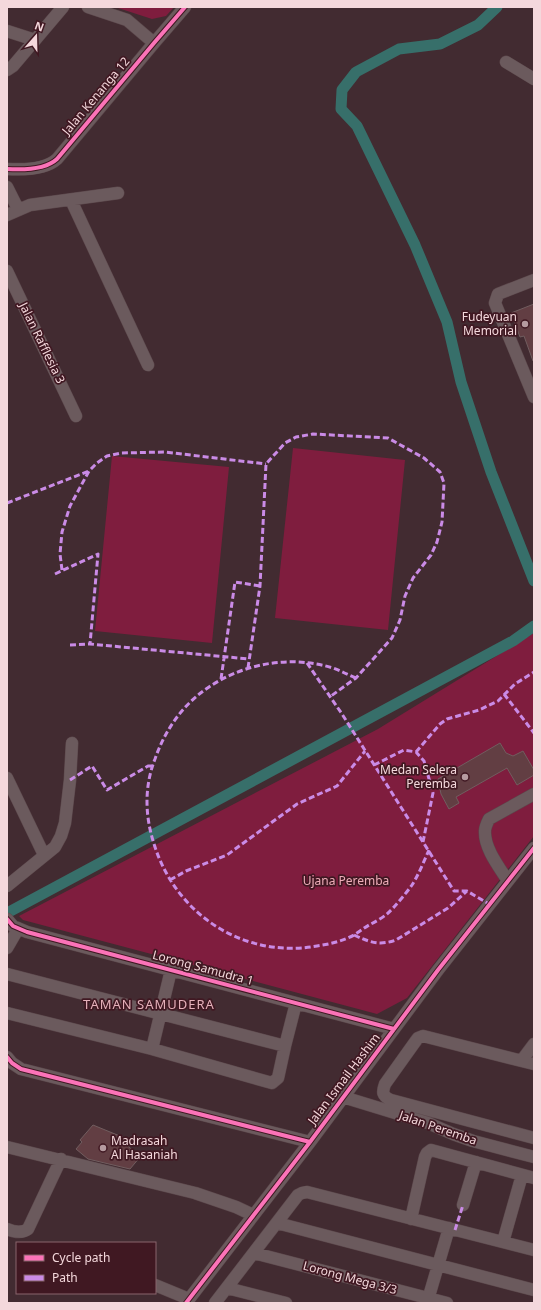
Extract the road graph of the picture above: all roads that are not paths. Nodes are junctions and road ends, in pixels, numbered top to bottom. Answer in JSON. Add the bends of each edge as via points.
{"nodes":[{"id":1,"x":63,"y":7,"type":"edge"},
{"id":2,"x":88,"y":7,"type":"edge"},
{"id":3,"x":186,"y":7,"type":"edge"},
{"id":4,"x":7,"y":32,"type":"edge"},
{"id":5,"x":35,"y":40,"type":"junction"},
{"id":6,"x":154,"y":43,"type":"junction"},
{"id":7,"x":506,"y":62,"type":"dead end"},
{"id":8,"x":7,"y":70,"type":"edge"},
{"id":9,"x":534,"y":79,"type":"edge"},
{"id":10,"x":7,"y":169,"type":"edge"},
{"id":11,"x":7,"y":187,"type":"edge"},
{"id":12,"x":118,"y":193,"type":"dead end"},
{"id":13,"x":71,"y":200,"type":"junction"},
{"id":14,"x":12,"y":212,"type":"edge"},
{"id":15,"x":7,"y":271,"type":"edge"},
{"id":16,"x":534,"y":280,"type":"edge"},
{"id":17,"x":148,"y":365,"type":"dead end"},
{"id":18,"x":529,"y":372,"type":"edge"},
{"id":19,"x":534,"y":397,"type":"edge"},
{"id":20,"x":76,"y":416,"type":"dead end"},
{"id":21,"x":72,"y":743,"type":"dead end"},
{"id":22,"x":7,"y":778,"type":"edge"},
{"id":23,"x":534,"y":794,"type":"edge"},
{"id":24,"x":534,"y":848,"type":"edge"},
{"id":25,"x":44,"y":855,"type":"junction"},
{"id":26,"x":508,"y":881,"type":"junction"},
{"id":27,"x":7,"y":886,"type":"edge"},
{"id":28,"x":11,"y":924,"type":"edge"},
{"id":29,"x":7,"y":948,"type":"edge"},
{"id":30,"x":171,"y":970,"type":"junction"},
{"id":31,"x":7,"y":974,"type":"edge"},
{"id":32,"x":296,"y":1003,"type":"junction"},
{"id":33,"x":7,"y":1013,"type":"edge"},
{"id":34,"x":160,"y":1013,"type":"junction"},
{"id":35,"x":394,"y":1028,"type":"junction"},
{"id":36,"x":534,"y":1044,"type":"edge"},
{"id":37,"x":285,"y":1046,"type":"junction"},
{"id":38,"x":152,"y":1049,"type":"junction"},
{"id":39,"x":7,"y":1057,"type":"edge"},
{"id":40,"x":522,"y":1060,"type":"junction"},
{"id":41,"x":534,"y":1064,"type":"edge"},
{"id":42,"x":343,"y":1097,"type":"junction"},
{"id":43,"x":534,"y":1138,"type":"edge"},
{"id":44,"x":310,"y":1142,"type":"junction"},
{"id":45,"x":7,"y":1146,"type":"edge"},
{"id":46,"x":534,"y":1157,"type":"edge"},
{"id":47,"x":62,"y":1159,"type":"junction"},
{"id":48,"x":476,"y":1162,"type":"junction"},
{"id":49,"x":522,"y":1175,"type":"junction"},
{"id":50,"x":534,"y":1178,"type":"edge"},
{"id":51,"x":463,"y":1205,"type":"dead end"},
{"id":52,"x":253,"y":1215,"type":"junction"},
{"id":53,"x":411,"y":1219,"type":"junction"},
{"id":54,"x":277,"y":1223,"type":"junction"},
{"id":55,"x":449,"y":1228,"type":"junction"},
{"id":56,"x":7,"y":1229,"type":"edge"},
{"id":57,"x":503,"y":1242,"type":"junction"},
{"id":58,"x":534,"y":1250,"type":"edge"},
{"id":59,"x":254,"y":1252,"type":"junction"},
{"id":60,"x":438,"y":1264,"type":"junction"},
{"id":61,"x":156,"y":1285,"type":"edge"},
{"id":62,"x":227,"y":1288,"type":"junction"},
{"id":63,"x":534,"y":1290,"type":"edge"},
{"id":64,"x":427,"y":1300,"type":"edge"},
{"id":65,"x":188,"y":1301,"type":"edge"},
{"id":66,"x":215,"y":1303,"type":"edge"},
{"id":67,"x":286,"y":1303,"type":"edge"},
{"id":68,"x":447,"y":1303,"type":"edge"}],
"edges":[{"from":1,"to":5,"type":"street"},
{"from":2,"to":6,"type":"street","via":[[127,20]]},
{"from":3,"to":6,"type":"street","name":"Jalan Kenanga 12"},
{"from":4,"to":5,"type":"street"},
{"from":5,"to":8,"type":"street"},
{"from":6,"to":10,"type":"street","name":"Jalan Kenanga 12","via":[[57,159],[44,166]]},
{"from":7,"to":9,"type":"street"},
{"from":11,"to":14,"type":"street"},
{"from":12,"to":13,"type":"street"},
{"from":13,"to":14,"type":"street","via":[[30,205]]},
{"from":13,"to":17,"type":"street"},
{"from":15,"to":20,"type":"street","name":"Jalan Rafflesia 3"},
{"from":16,"to":18,"type":"street","via":[[498,294],[495,303]]},
{"from":18,"to":19,"type":"street"},
{"from":21,"to":25,"type":"street","via":[[65,823],[55,846]]},
{"from":22,"to":25,"type":"street"},
{"from":23,"to":26,"type":"street","via":[[489,819],[485,829],[488,847]]},
{"from":24,"to":26,"type":"street","name":"Jalan Ismail Hashim"},
{"from":25,"to":27,"type":"street"},
{"from":26,"to":35,"type":"street","name":"Jalan Ismail Hashim"},
{"from":28,"to":29,"type":"street"},
{"from":28,"to":30,"type":"street","name":"Lorong Samudra 1"},
{"from":30,"to":32,"type":"street","name":"Lorong Samudra 1"},
{"from":30,"to":34,"type":"street"},
{"from":31,"to":34,"type":"street"},
{"from":32,"to":35,"type":"street","name":"Lorong Samudra 1"},
{"from":32,"to":37,"type":"street"},
{"from":33,"to":38,"type":"street"},
{"from":34,"to":37,"type":"street"},
{"from":34,"to":38,"type":"street"},
{"from":35,"to":42,"type":"street","name":"Jalan Ismail Hashim"},
{"from":36,"to":40,"type":"street"},
{"from":37,"to":38,"type":"street","via":[[278,1078],[272,1083]]},
{"from":39,"to":44,"type":"street","via":[[21,1069]]},
{"from":40,"to":41,"type":"street"},
{"from":40,"to":43,"type":"street","via":[[424,1036],[418,1038],[385,1084],[383,1095],[398,1102]]},
{"from":42,"to":44,"type":"street","name":"Jalan Ismail Hashim"},
{"from":42,"to":46,"type":"street","name":"Jalan Peremba","via":[[428,1123],[473,1141]]},
{"from":44,"to":52,"type":"street","name":"Jalan Ismail Hashim"},
{"from":45,"to":47,"type":"street"},
{"from":47,"to":52,"type":"street","via":[[194,1193]]},
{"from":47,"to":56,"type":"street","via":[[28,1229],[19,1232]]},
{"from":48,"to":49,"type":"street"},
{"from":48,"to":51,"type":"street"},
{"from":48,"to":53,"type":"street","via":[[431,1150],[427,1153]]},
{"from":49,"to":50,"type":"street"},
{"from":49,"to":57,"type":"street"},
{"from":52,"to":65,"type":"street","name":"Jalan Ismail Hashim"},
{"from":53,"to":54,"type":"street","via":[[307,1192],[298,1195]]},
{"from":53,"to":55,"type":"street"},
{"from":54,"to":59,"type":"street"},
{"from":54,"to":60,"type":"street"},
{"from":55,"to":57,"type":"street"},
{"from":55,"to":60,"type":"street"},
{"from":57,"to":58,"type":"street"},
{"from":59,"to":62,"type":"street"},
{"from":59,"to":64,"type":"street","name":"Lorong Mega 3/3"},
{"from":60,"to":63,"type":"street"},
{"from":60,"to":64,"type":"street"},
{"from":61,"to":65,"type":"street"},
{"from":62,"to":66,"type":"street"},
{"from":62,"to":67,"type":"street"},
{"from":64,"to":68,"type":"street","name":"Lorong Mega 3/3"}]}
